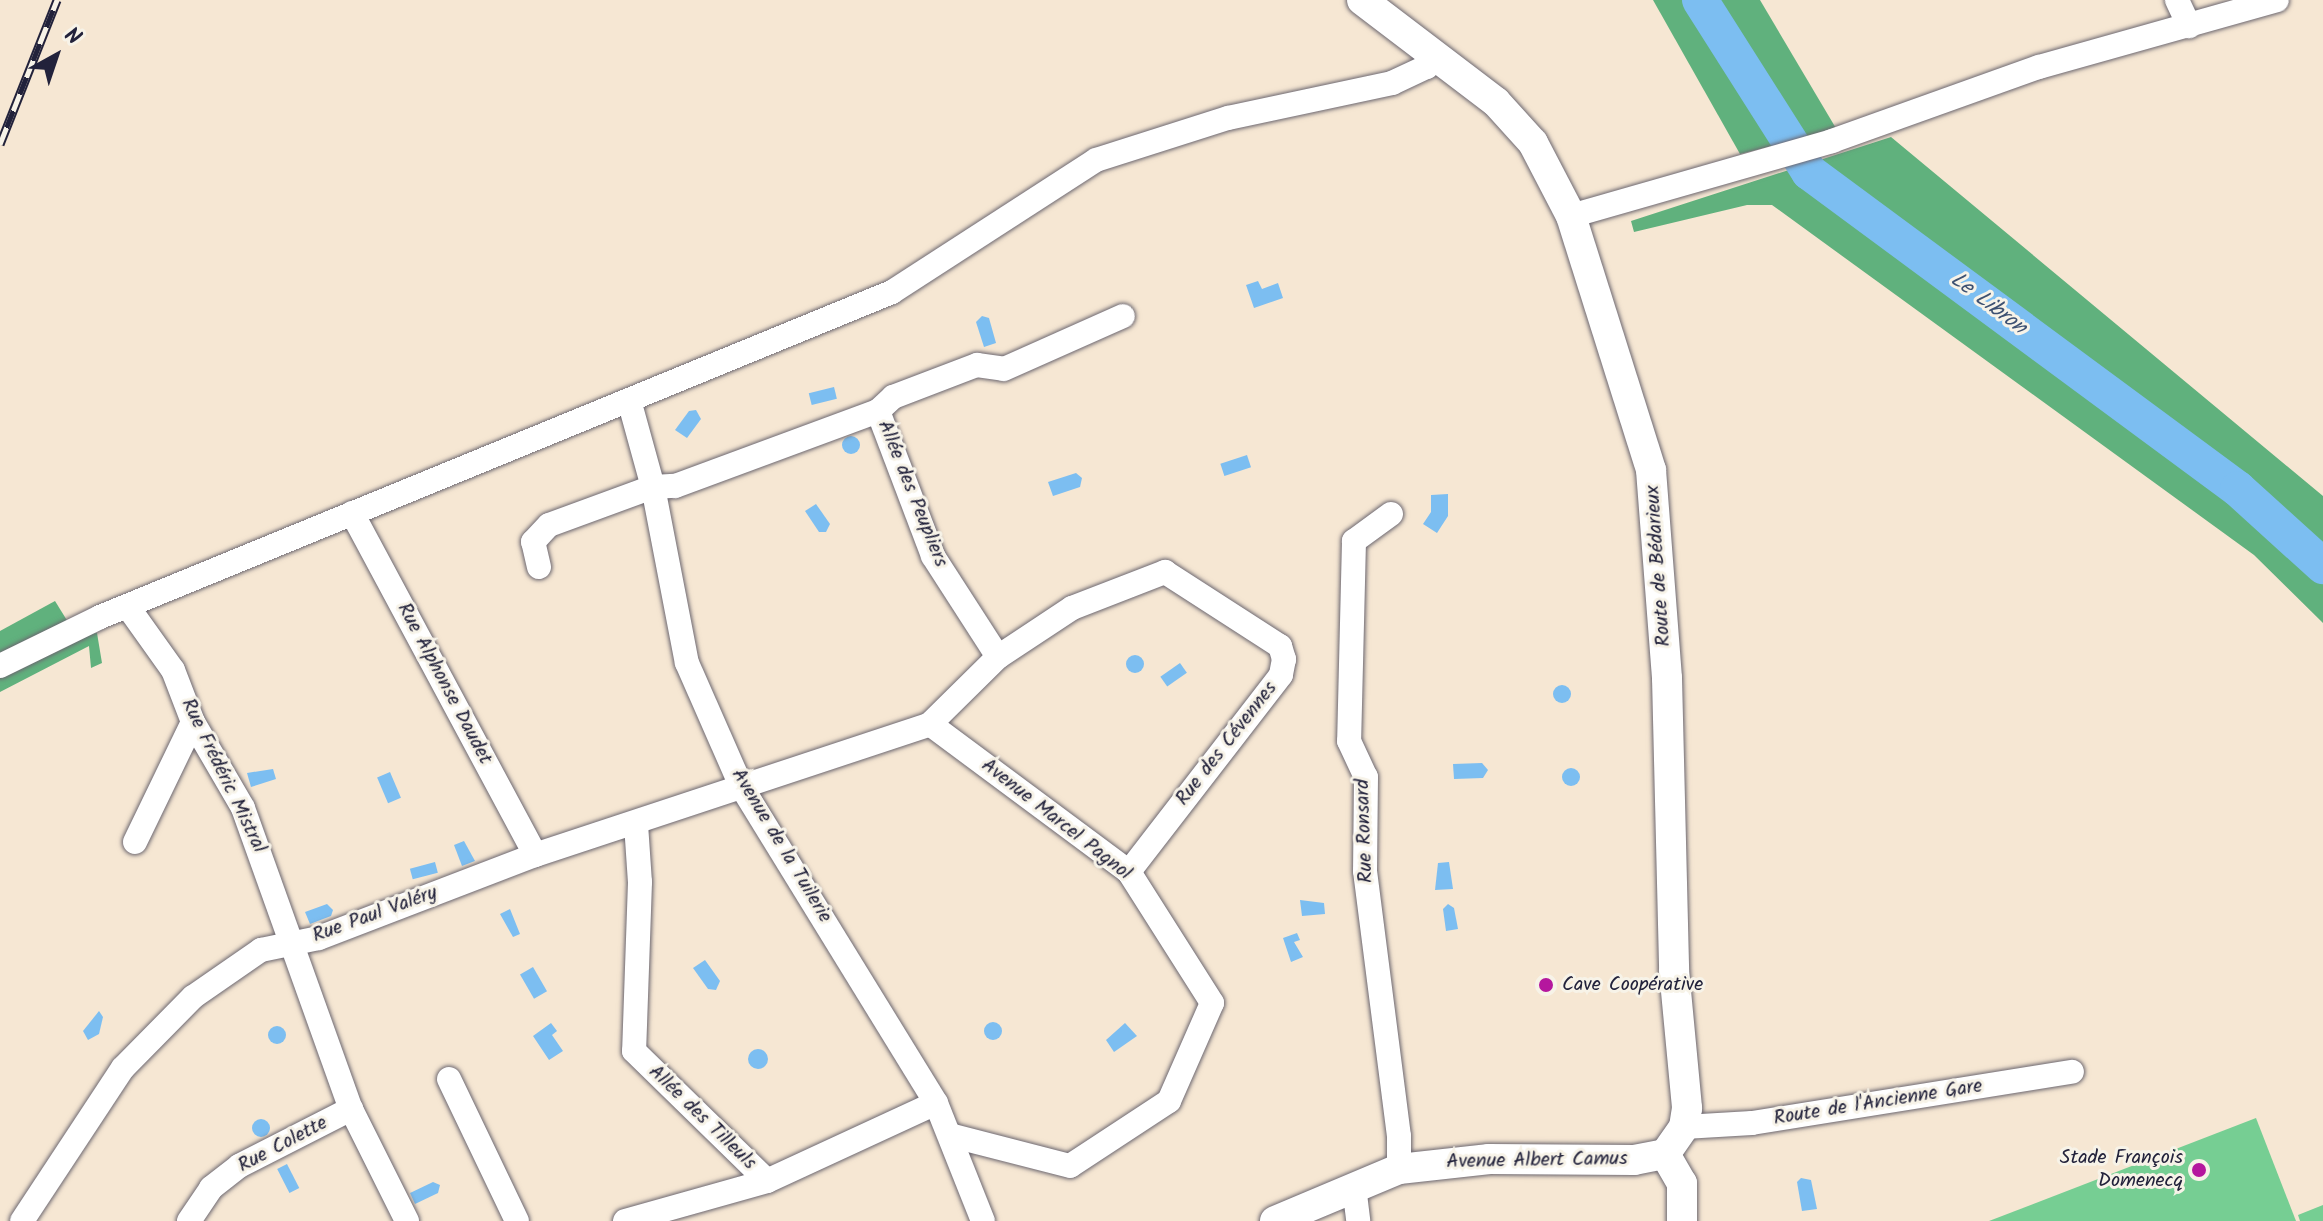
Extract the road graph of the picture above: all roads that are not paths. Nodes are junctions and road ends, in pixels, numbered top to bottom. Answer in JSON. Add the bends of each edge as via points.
{"nodes":[{"id":1,"x":1362,"y":0,"type":"edge"},
{"id":2,"x":2177,"y":0,"type":"edge"},
{"id":3,"x":2277,"y":0,"type":"edge"},
{"id":4,"x":2189,"y":26,"type":"junction"},
{"id":5,"x":1435,"y":57,"type":"junction"},
{"id":6,"x":1571,"y":216,"type":"junction"},
{"id":7,"x":1123,"y":316,"type":"dead end"},
{"id":8,"x":629,"y":400,"type":"junction"},
{"id":9,"x":878,"y":411,"type":"junction"},
{"id":10,"x":653,"y":487,"type":"junction"},
{"id":11,"x":352,"y":513,"type":"junction"},
{"id":12,"x":1391,"y":514,"type":"dead end"},
{"id":13,"x":539,"y":567,"type":"dead end"},
{"id":14,"x":128,"y":607,"type":"junction"},
{"id":15,"x":998,"y":657,"type":"junction"},
{"id":16,"x":0,"y":666,"type":"edge"},
{"id":17,"x":193,"y":722,"type":"junction"},
{"id":18,"x":930,"y":724,"type":"junction"},
{"id":19,"x":741,"y":786,"type":"junction"},
{"id":20,"x":636,"y":824,"type":"junction"},
{"id":21,"x":135,"y":842,"type":"dead end"},
{"id":22,"x":535,"y":855,"type":"junction"},
{"id":23,"x":1129,"y":872,"type":"junction"},
{"id":24,"x":291,"y":942,"type":"junction"},
{"id":25,"x":2072,"y":1072,"type":"dead end"},
{"id":26,"x":449,"y":1079,"type":"dead end"},
{"id":27,"x":936,"y":1103,"type":"junction"},
{"id":28,"x":351,"y":1109,"type":"junction"},
{"id":29,"x":1684,"y":1127,"type":"junction"},
{"id":30,"x":953,"y":1136,"type":"junction"},
{"id":31,"x":1665,"y":1154,"type":"junction"},
{"id":32,"x":1399,"y":1169,"type":"junction"},
{"id":33,"x":767,"y":1181,"type":"junction"},
{"id":34,"x":1354,"y":1186,"type":"junction"},
{"id":35,"x":22,"y":1221,"type":"edge"},
{"id":36,"x":189,"y":1221,"type":"edge"},
{"id":37,"x":407,"y":1221,"type":"edge"},
{"id":38,"x":517,"y":1221,"type":"edge"},
{"id":39,"x":625,"y":1221,"type":"edge"},
{"id":40,"x":983,"y":1221,"type":"edge"},
{"id":41,"x":1275,"y":1221,"type":"edge"},
{"id":42,"x":1358,"y":1221,"type":"edge"},
{"id":43,"x":1682,"y":1221,"type":"edge"}],
"edges":[{"from":1,"to":5,"type":"street","name":"Route de Bédarieux"},
{"from":2,"to":4,"type":"street"},
{"from":3,"to":4,"type":"street"},
{"from":4,"to":6,"type":"street","via":[[2039,67],[1832,141]]},
{"from":5,"to":6,"type":"street","name":"Route de Bédarieux","via":[[1496,102],[1533,143]]},
{"from":5,"to":8,"type":"street","via":[[1427,67],[1392,83],[1228,118],[1096,160],[892,292]]},
{"from":6,"to":29,"type":"street","name":"Route de Bédarieux","via":[[1651,470],[1667,678],[1674,970],[1686,1094]]},
{"from":7,"to":9,"type":"street","via":[[1004,369],[977,365],[907,391]]},
{"from":8,"to":10,"type":"street","name":"Avenue de la Tuilerie"},
{"from":8,"to":11,"type":"street"},
{"from":9,"to":10,"type":"street","name":"Allée des Peupliers","via":[[675,486]]},
{"from":9,"to":15,"type":"street","name":"Allée des Peupliers","via":[[933,556]]},
{"from":10,"to":13,"type":"street","name":"Allée des Peupliers","via":[[549,525],[533,542]]},
{"from":10,"to":19,"type":"street","name":"Avenue de la Tuilerie","via":[[687,663]]},
{"from":11,"to":14,"type":"street"},
{"from":11,"to":22,"type":"street","name":"Rue Alphonse Daudet"},
{"from":12,"to":32,"type":"street","name":"Rue Ronsard","via":[[1354,541],[1349,741],[1366,777],[1365,871]]},
{"from":14,"to":16,"type":"street"},
{"from":14,"to":17,"type":"street","name":"Rue Frédéric Mistral","via":[[173,670]]},
{"from":15,"to":18,"type":"street","name":"Rue des Cévennes"},
{"from":15,"to":23,"type":"street","name":"Rue des Cévennes","via":[[1087,599],[1165,572],[1280,646],[1281,675]]},
{"from":17,"to":21,"type":"street"},
{"from":17,"to":24,"type":"street","name":"Rue Frédéric Mistral","via":[[243,808]]},
{"from":18,"to":19,"type":"street","name":"Rue des Cévennes"},
{"from":18,"to":23,"type":"street","name":"Avenue Marcel Pagnol"},
{"from":19,"to":20,"type":"street","name":"Rue Paul Valéry"},
{"from":19,"to":27,"type":"street","name":"Avenue de la Tuilerie"},
{"from":20,"to":22,"type":"street","name":"Rue Paul Valéry"},
{"from":20,"to":33,"type":"street","name":"Allée des Tilleuls","via":[[640,882],[634,1051]]},
{"from":22,"to":24,"type":"street","name":"Rue Paul Valéry","via":[[319,938]]},
{"from":23,"to":30,"type":"street","name":"Avenue Marcel Pagnol","via":[[1212,1003],[1169,1101],[1070,1166]]},
{"from":24,"to":28,"type":"street","name":"Rue Frédéric Mistral"},
{"from":24,"to":35,"type":"street","name":"Rue Paul Valéry","via":[[261,950],[193,997],[133,1058]]},
{"from":25,"to":29,"type":"street","name":"Route de l'Ancienne Gare","via":[[1796,1117]]},
{"from":26,"to":38,"type":"street"},
{"from":27,"to":30,"type":"street","name":"Avenue de la Tuilerie"},
{"from":27,"to":33,"type":"street","name":"Allée des Tilleuls"},
{"from":28,"to":36,"type":"street","name":"Rue Colette","via":[[239,1166],[211,1188]]},
{"from":28,"to":37,"type":"street","name":"Rue Frédéric Mistral"},
{"from":29,"to":31,"type":"street"},
{"from":30,"to":40,"type":"street","name":"Avenue de la Tuilerie"},
{"from":31,"to":32,"type":"street","name":"Avenue Albert Camus","via":[[1634,1160],[1489,1159]]},
{"from":31,"to":43,"type":"street","via":[[1682,1183]]},
{"from":32,"to":34,"type":"street","name":"Avenue Albert Camus"},
{"from":33,"to":39,"type":"street"},
{"from":34,"to":41,"type":"street","name":"Avenue Albert Camus"},
{"from":34,"to":42,"type":"street"}]}
